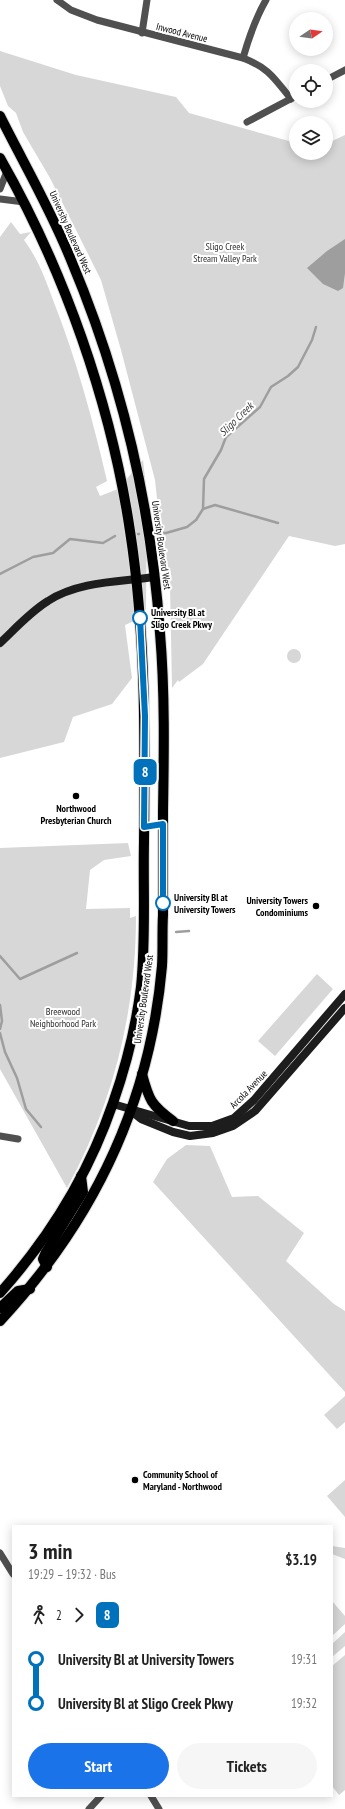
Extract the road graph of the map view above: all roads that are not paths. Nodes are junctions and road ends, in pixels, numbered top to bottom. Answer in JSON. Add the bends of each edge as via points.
{"nodes":[{"id":1,"x":57,"y":0,"type":"edge"},
{"id":2,"x":147,"y":0,"type":"edge"},
{"id":3,"x":266,"y":0,"type":"edge"},
{"id":4,"x":142,"y":32,"type":"junction"},
{"id":5,"x":243,"y":58,"type":"junction"},
{"id":6,"x":345,"y":70,"type":"edge"},
{"id":7,"x":333,"y":76,"type":"edge"},
{"id":8,"x":289,"y":93,"type":"edge"},
{"id":9,"x":289,"y":100,"type":"edge"},
{"id":10,"x":0,"y":116,"type":"edge"},
{"id":11,"x":247,"y":122,"type":"dead end"},
{"id":12,"x":0,"y":158,"type":"edge"},
{"id":13,"x":7,"y":171,"type":"junction"},
{"id":14,"x":0,"y":189,"type":"edge"},
{"id":15,"x":0,"y":199,"type":"edge"},
{"id":16,"x":24,"y":202,"type":"junction"},
{"id":17,"x":155,"y":577,"type":"junction"},
{"id":18,"x":136,"y":580,"type":"junction"},
{"id":19,"x":0,"y":643,"type":"edge"},
{"id":20,"x":345,"y":994,"type":"edge"},
{"id":21,"x":345,"y":1008,"type":"edge"},
{"id":22,"x":142,"y":1072,"type":"junction"},
{"id":23,"x":113,"y":1104,"type":"junction"},
{"id":24,"x":132,"y":1111,"type":"junction"},
{"id":25,"x":172,"y":1121,"type":"junction"},
{"id":26,"x":0,"y":1136,"type":"edge"},
{"id":27,"x":18,"y":1139,"type":"dead end"},
{"id":28,"x":81,"y":1176,"type":"junction"},
{"id":29,"x":47,"y":1267,"type":"junction"},
{"id":30,"x":30,"y":1289,"type":"junction"},
{"id":31,"x":0,"y":1293,"type":"edge"},
{"id":32,"x":0,"y":1308,"type":"edge"},
{"id":33,"x":0,"y":1321,"type":"edge"},
{"id":34,"x":0,"y":1553,"type":"edge"},
{"id":35,"x":12,"y":1572,"type":"edge"},
{"id":36,"x":100,"y":1797,"type":"edge"},
{"id":37,"x":152,"y":1797,"type":"edge"},
{"id":38,"x":89,"y":1809,"type":"edge"},
{"id":39,"x":159,"y":1809,"type":"edge"}],
"edges":[{"from":1,"to":4,"type":"street","name":"Inwood Avenue","via":[[71,10],[97,20]]},
{"from":2,"to":4,"type":"street"},
{"from":3,"to":5,"type":"street","via":[[257,14]]},
{"from":4,"to":5,"type":"street","name":"Inwood Avenue"},
{"from":5,"to":8,"type":"street","name":"Inwood Avenue","via":[[259,64],[270,72]]},
{"from":6,"to":7,"type":"street"},
{"from":9,"to":11,"type":"street"},
{"from":10,"to":17,"type":"main road","name":"University Boulevard West","via":[[50,212],[93,315],[131,438],[149,530]]},
{"from":12,"to":13,"type":"main road","name":"University Boulevard West"},
{"from":13,"to":14,"type":"street"},
{"from":13,"to":16,"type":"main road","name":"University Boulevard West"},
{"from":15,"to":16,"type":"street"},
{"from":16,"to":18,"type":"main road","name":"University Boulevard West","via":[[56,272],[90,364],[121,480]]},
{"from":17,"to":18,"type":"street"},
{"from":17,"to":22,"type":"main road","name":"University Boulevard West","via":[[163,682],[162,966],[152,1036]]},
{"from":18,"to":19,"type":"street","via":[[91,585],[67,591],[48,601]]},
{"from":18,"to":23,"type":"main road","name":"University Boulevard West","via":[[145,716],[144,923],[140,987],[129,1044]]},
{"from":20,"to":25,"type":"street","name":"Arcola Avenue","via":[[254,1100],[234,1118],[212,1126],[188,1126]]},
{"from":21,"to":24,"type":"street","name":"Arcola Avenue","via":[[255,1111],[233,1126],[212,1133],[190,1136],[141,1119]]},
{"from":22,"to":24,"type":"main road","name":"University Boulevard West"},
{"from":22,"to":25,"type":"main road","via":[[152,1103]]},
{"from":23,"to":24,"type":"street","name":"Arcola Avenue"},
{"from":23,"to":28,"type":"main road","name":"University Boulevard West","via":[[92,1157]]},
{"from":24,"to":25,"type":"street","name":"Arcola Avenue"},
{"from":24,"to":29,"type":"main road","name":"University Boulevard West","via":[[103,1179]]},
{"from":26,"to":27,"type":"street"},
{"from":28,"to":29,"type":"main road","via":[[83,1192],[46,1252],[44,1259]]},
{"from":28,"to":31,"type":"main road","name":"University Boulevard West","via":[[48,1232]]},
{"from":29,"to":30,"type":"main road","name":"University Boulevard West"},
{"from":30,"to":32,"type":"main road","via":[[18,1291]]},
{"from":30,"to":33,"type":"main road","name":"University Boulevard West"},
{"from":34,"to":35,"type":"street"},
{"from":36,"to":38,"type":"street"},
{"from":37,"to":39,"type":"street"}]}
